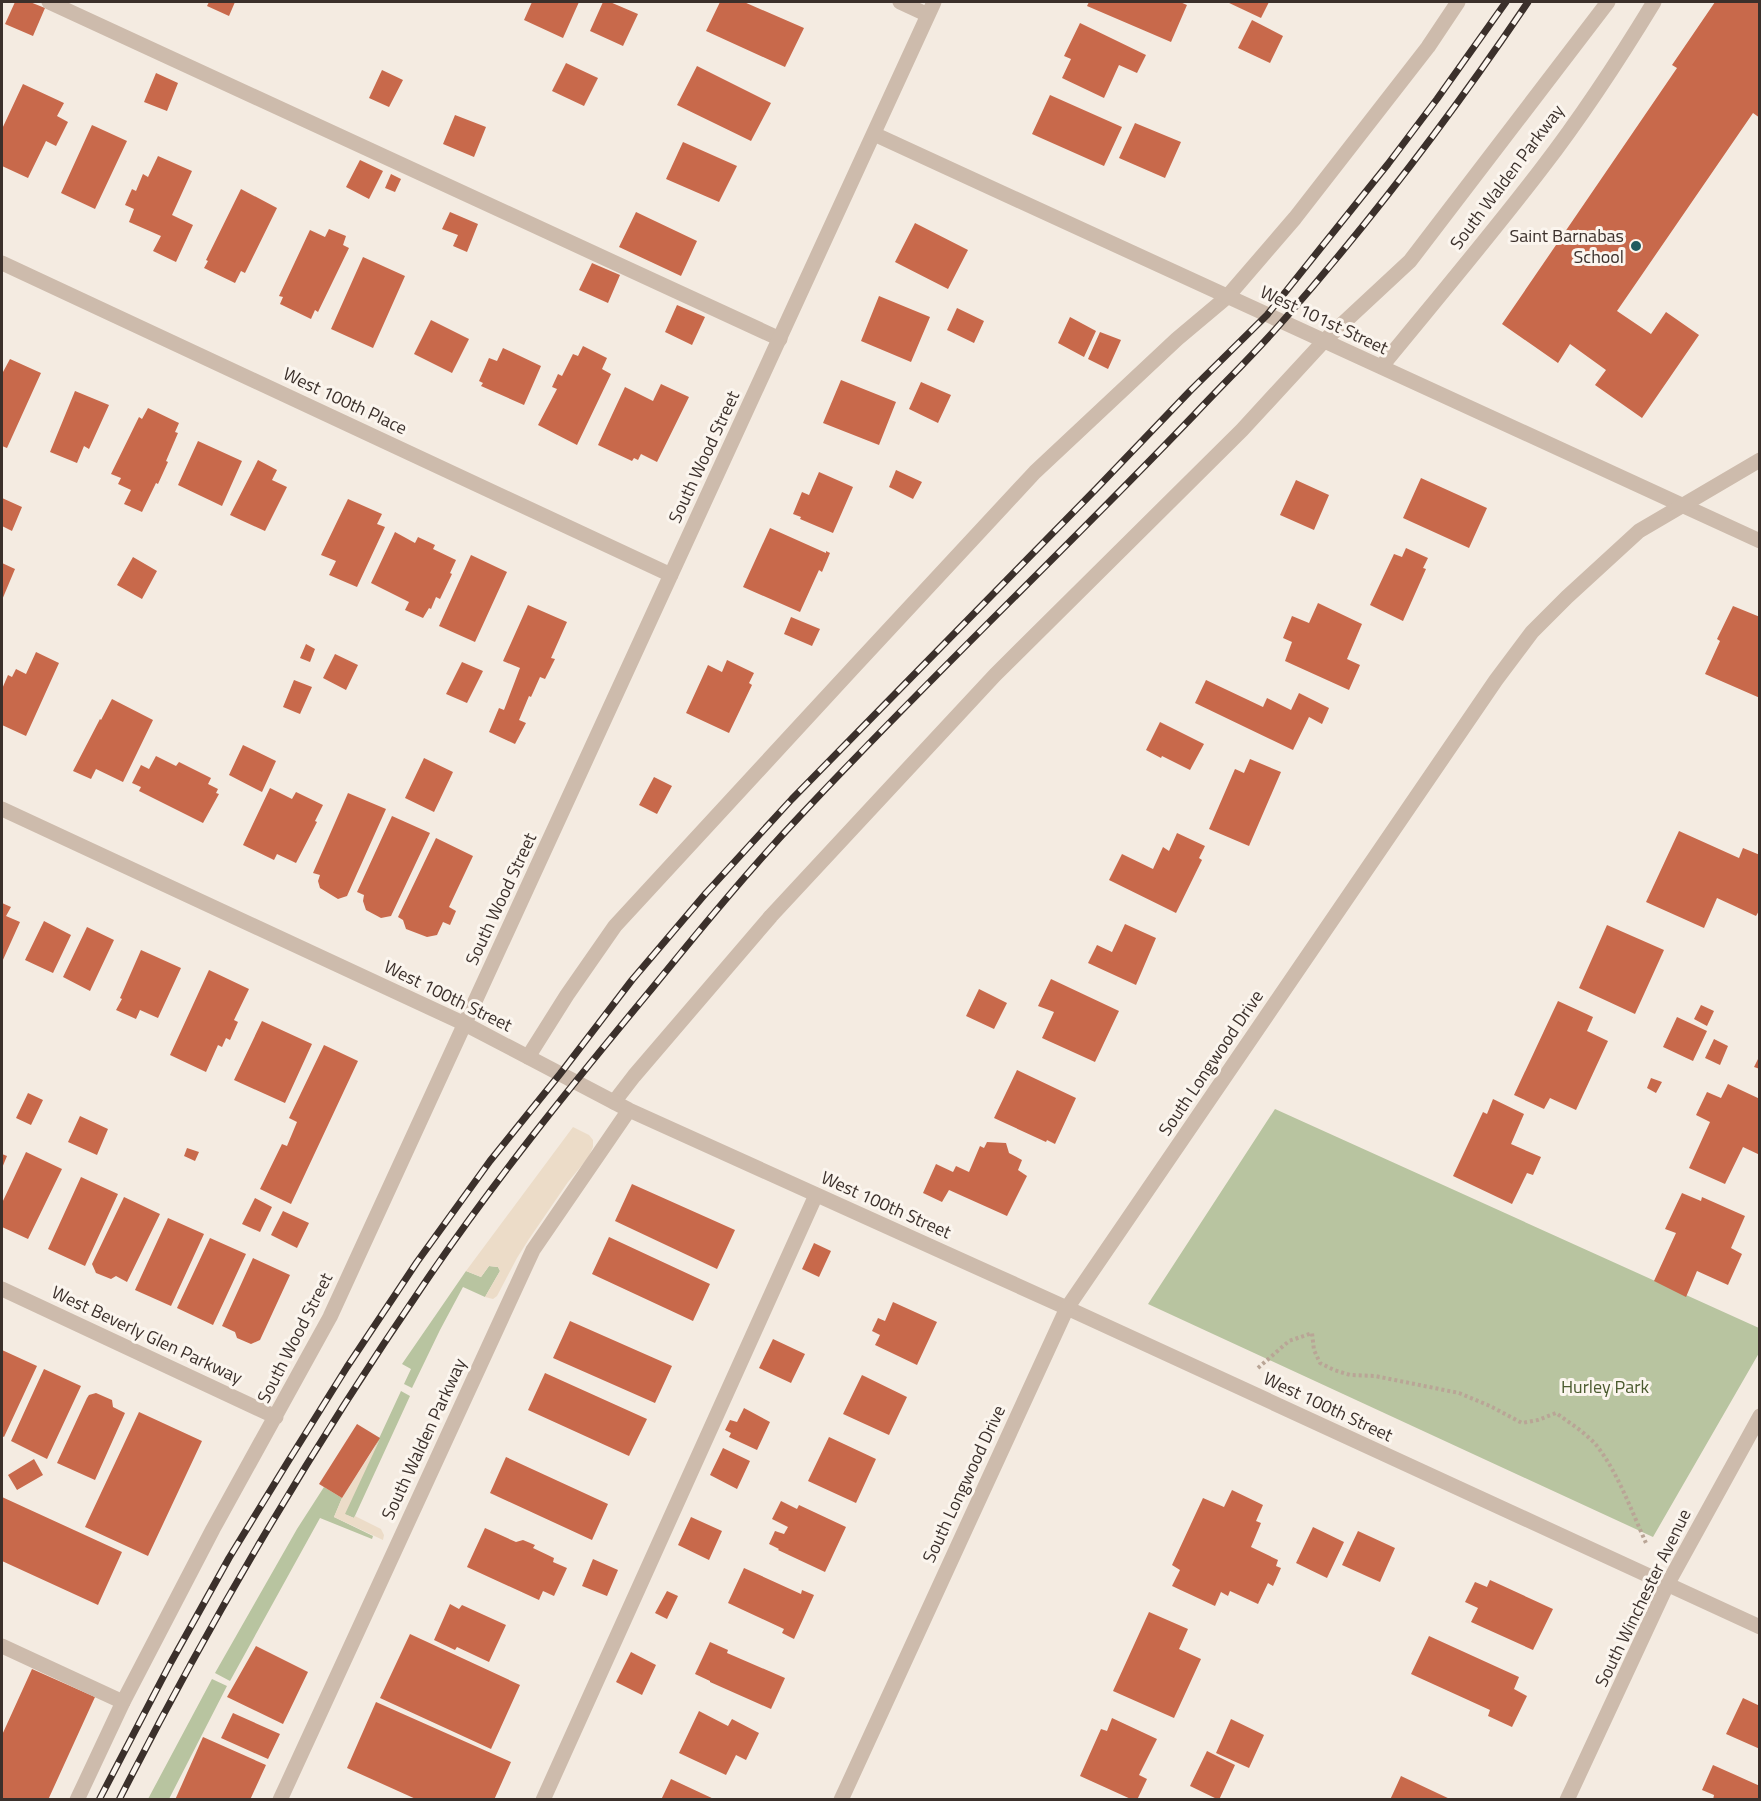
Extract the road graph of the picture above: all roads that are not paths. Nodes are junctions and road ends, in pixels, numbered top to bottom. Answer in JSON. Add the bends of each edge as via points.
{"nodes":[{"id":1,"x":49,"y":2,"type":"edge"},
{"id":2,"x":900,"y":2,"type":"edge"},
{"id":3,"x":1458,"y":2,"type":"edge"},
{"id":4,"x":1608,"y":2,"type":"edge"},
{"id":5,"x":1654,"y":2,"type":"edge"},
{"id":6,"x":931,"y":8,"type":"edge"},
{"id":7,"x":874,"y":134,"type":"junction"},
{"id":8,"x":2,"y":263,"type":"edge"},
{"id":9,"x":1227,"y":297,"type":"junction"},
{"id":10,"x":780,"y":339,"type":"junction"},
{"id":11,"x":1324,"y":341,"type":"junction"},
{"id":12,"x":1381,"y":368,"type":"junction"},
{"id":13,"x":1760,"y":460,"type":"edge"},
{"id":14,"x":1680,"y":505,"type":"junction"},
{"id":15,"x":1760,"y":541,"type":"edge"},
{"id":16,"x":671,"y":575,"type":"junction"},
{"id":17,"x":2,"y":809,"type":"edge"},
{"id":18,"x":465,"y":1024,"type":"junction"},
{"id":19,"x":528,"y":1057,"type":"junction"},
{"id":20,"x":614,"y":1102,"type":"junction"},
{"id":21,"x":629,"y":1110,"type":"junction"},
{"id":22,"x":816,"y":1195,"type":"junction"},
{"id":23,"x":2,"y":1289,"type":"edge"},
{"id":24,"x":1067,"y":1308,"type":"junction"},
{"id":25,"x":1760,"y":1416,"type":"edge"},
{"id":26,"x":276,"y":1417,"type":"junction"},
{"id":27,"x":1667,"y":1585,"type":"junction"},
{"id":28,"x":1760,"y":1627,"type":"edge"},
{"id":29,"x":2,"y":1646,"type":"edge"},
{"id":30,"x":123,"y":1702,"type":"junction"},
{"id":31,"x":77,"y":1800,"type":"edge"},
{"id":32,"x":280,"y":1800,"type":"edge"},
{"id":33,"x":543,"y":1800,"type":"edge"},
{"id":34,"x":841,"y":1800,"type":"edge"},
{"id":35,"x":1567,"y":1800,"type":"edge"}],
"edges":[{"from":1,"to":10,"type":"street"},
{"from":2,"to":6,"type":"street"},
{"from":3,"to":9,"type":"street","via":[[1386,101]]},
{"from":4,"to":11,"type":"street","via":[[1410,261]]},
{"from":5,"to":12,"type":"street","name":"South Walden Parkway","via":[[1543,167]]},
{"from":6,"to":7,"type":"street","name":"South Wood Street"},
{"from":7,"to":9,"type":"street","name":"West 101st Street"},
{"from":7,"to":10,"type":"street","name":"South Wood Street"},
{"from":8,"to":16,"type":"street","name":"West 100th Place"},
{"from":9,"to":11,"type":"street","name":"West 101st Street"},
{"from":9,"to":19,"type":"street","via":[[1035,472],[615,926]]},
{"from":10,"to":16,"type":"street","name":"South Wood Street"},
{"from":11,"to":12,"type":"street","name":"West 101st Street"},
{"from":11,"to":20,"type":"street","via":[[1242,430],[995,675],[771,916]]},
{"from":12,"to":14,"type":"street","name":"West 101st Street"},
{"from":13,"to":14,"type":"street","name":"South Longwood Drive"},
{"from":14,"to":15,"type":"street","name":"West 101st Street"},
{"from":14,"to":24,"type":"street","name":"South Longwood Drive","via":[[1639,531],[1532,632]]},
{"from":16,"to":18,"type":"street","name":"South Wood Street"},
{"from":17,"to":18,"type":"street","name":"West 100th Street"},
{"from":18,"to":19,"type":"street","name":"West 100th Street"},
{"from":18,"to":26,"type":"street","name":"South Wood Street","via":[[330,1317]]},
{"from":19,"to":20,"type":"street","name":"West 100th Street"},
{"from":20,"to":21,"type":"street","name":"West 100th Street"},
{"from":21,"to":22,"type":"street","name":"West 100th Street"},
{"from":21,"to":32,"type":"street","name":"South Walden Parkway","via":[[532,1250]]},
{"from":22,"to":24,"type":"street","name":"West 100th Street"},
{"from":22,"to":33,"type":"street"},
{"from":23,"to":26,"type":"street","name":"West Beverly Glen Parkway"},
{"from":24,"to":27,"type":"street","name":"West 100th Street"},
{"from":24,"to":34,"type":"street","name":"South Longwood Drive"},
{"from":25,"to":27,"type":"street","name":"South Winchester Avenue"},
{"from":26,"to":30,"type":"street","name":"South Wood Street"},
{"from":27,"to":28,"type":"street","name":"West 100th Street"},
{"from":27,"to":35,"type":"street","name":"South Winchester Avenue"},
{"from":29,"to":30,"type":"street"},
{"from":30,"to":31,"type":"street","name":"South Wood Street"}]}
